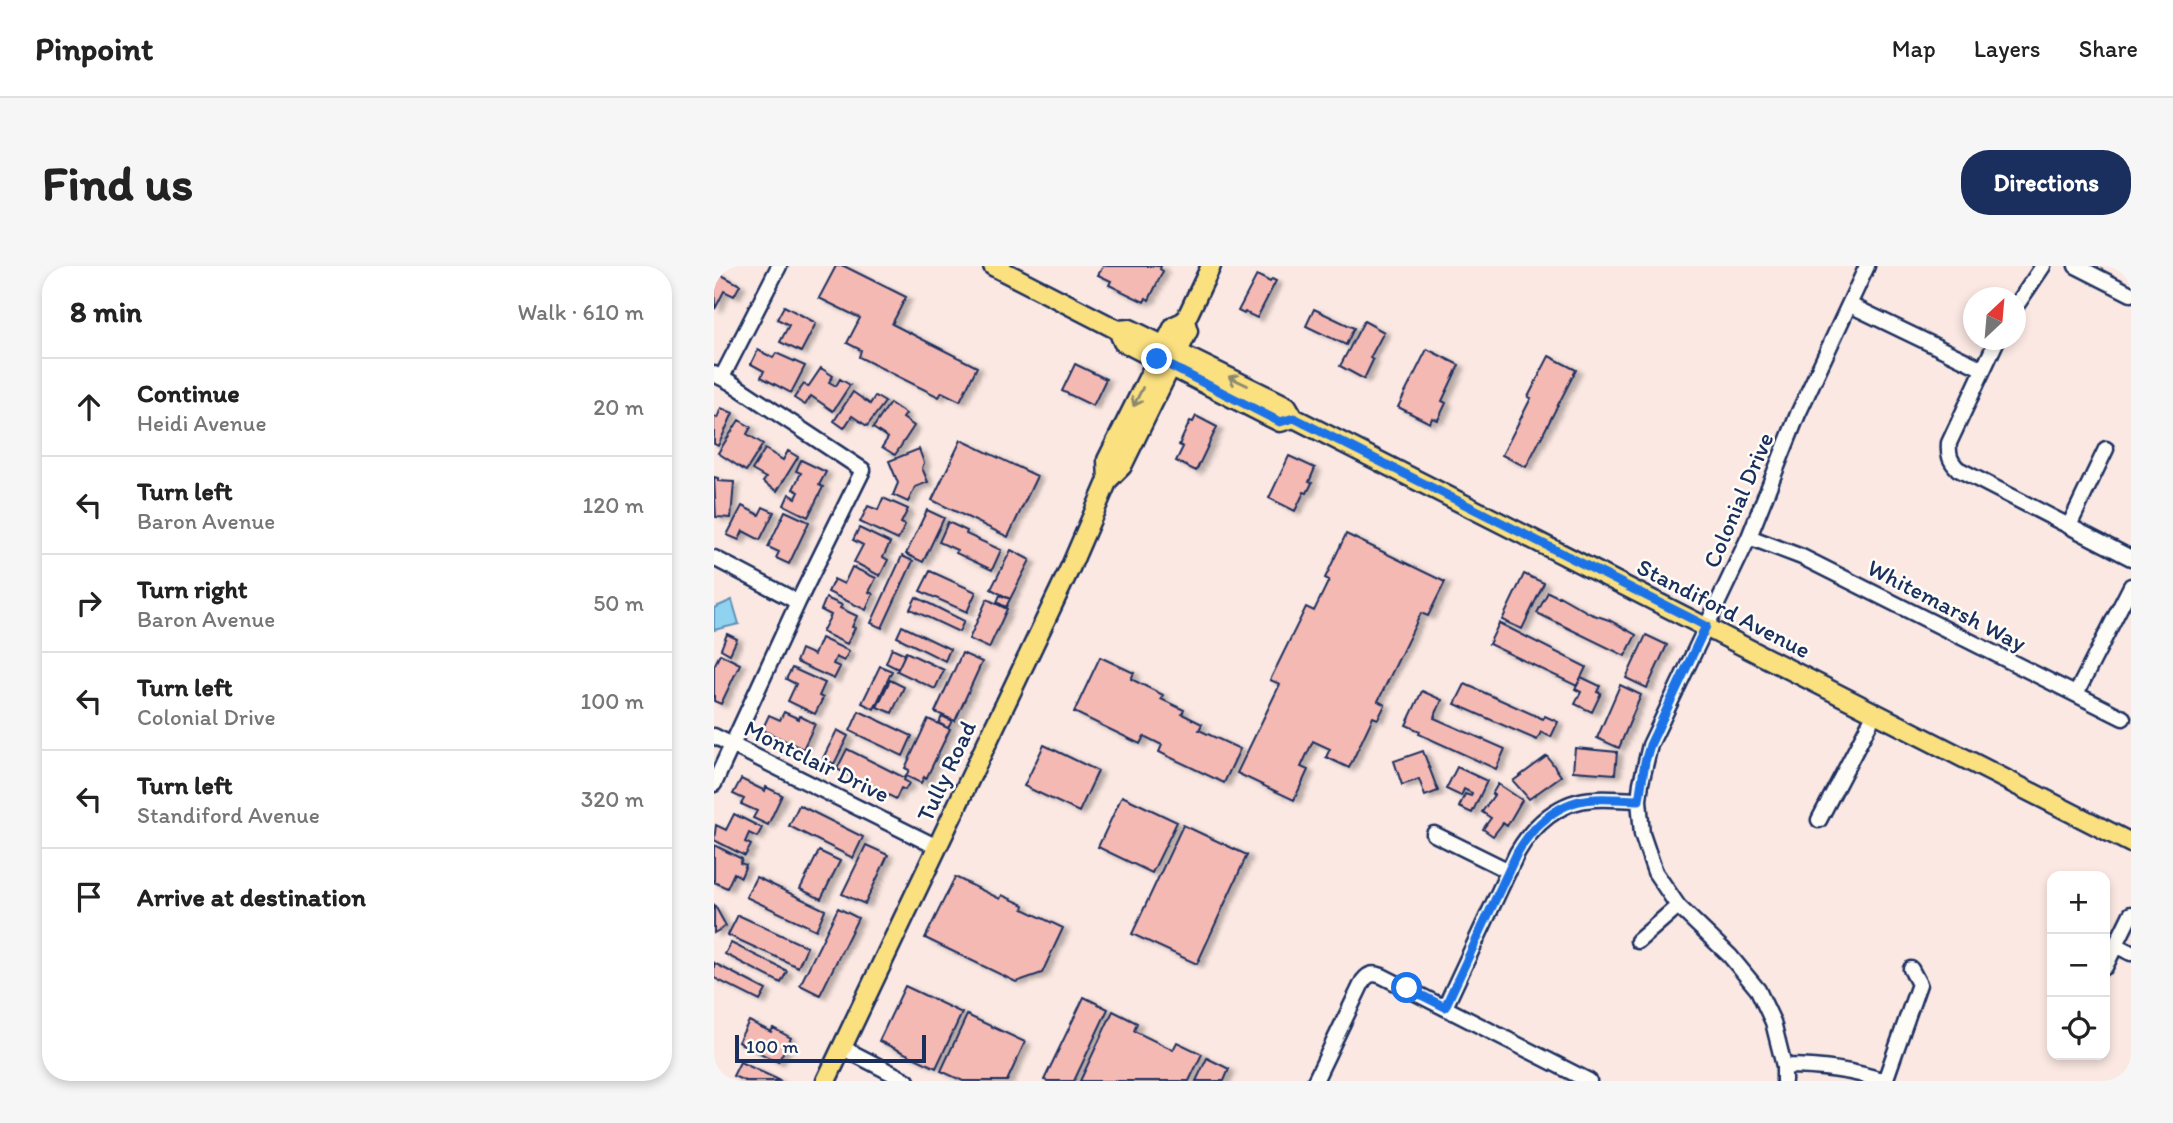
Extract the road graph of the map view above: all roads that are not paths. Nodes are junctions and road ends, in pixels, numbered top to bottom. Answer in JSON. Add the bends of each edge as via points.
{"nodes":[{"id":1,"x":779,"y":266,"type":"edge"},
{"id":2,"x":993,"y":266,"type":"edge"},
{"id":3,"x":1211,"y":266,"type":"edge"},
{"id":4,"x":1867,"y":266,"type":"edge"},
{"id":5,"x":2043,"y":266,"type":"edge"},
{"id":6,"x":2076,"y":266,"type":"edge"},
{"id":7,"x":2026,"y":290,"type":"edge"},
{"id":8,"x":2131,"y":294,"type":"edge"},
{"id":9,"x":1850,"y":305,"type":"junction"},
{"id":10,"x":1992,"y":350,"type":"edge"},
{"id":11,"x":1167,"y":355,"type":"junction"},
{"id":12,"x":1983,"y":369,"type":"junction"},
{"id":13,"x":718,"y":375,"type":"edge"},
{"id":14,"x":2106,"y":449,"type":"dead end"},
{"id":15,"x":2069,"y":526,"type":"junction"},
{"id":16,"x":1749,"y":537,"type":"junction"},
{"id":17,"x":714,"y":558,"type":"edge"},
{"id":18,"x":2131,"y":558,"type":"edge"},
{"id":19,"x":2131,"y":586,"type":"edge"},
{"id":20,"x":798,"y":602,"type":"junction"},
{"id":21,"x":1706,"y":626,"type":"junction"},
{"id":22,"x":2076,"y":694,"type":"junction"},
{"id":23,"x":1875,"y":713,"type":"junction"},
{"id":24,"x":2123,"y":718,"type":"dead end"},
{"id":25,"x":714,"y":736,"type":"edge"},
{"id":26,"x":732,"y":745,"type":"junction"},
{"id":27,"x":714,"y":784,"type":"edge"},
{"id":28,"x":1639,"y":800,"type":"junction"},
{"id":29,"x":1819,"y":820,"type":"dead end"},
{"id":30,"x":1434,"y":834,"type":"dead end"},
{"id":31,"x":2131,"y":843,"type":"edge"},
{"id":32,"x":937,"y":847,"type":"junction"},
{"id":33,"x":1509,"y":871,"type":"junction"},
{"id":34,"x":1678,"y":906,"type":"junction"},
{"id":35,"x":2131,"y":914,"type":"edge"},
{"id":36,"x":1638,"y":941,"type":"dead end"},
{"id":37,"x":2115,"y":945,"type":"junction"},
{"id":38,"x":2131,"y":953,"type":"edge"},
{"id":39,"x":2110,"y":956,"type":"edge"},
{"id":40,"x":1911,"y":969,"type":"dead end"},
{"id":41,"x":1445,"y":1007,"type":"junction"},
{"id":42,"x":841,"y":1047,"type":"junction"},
{"id":43,"x":1784,"y":1066,"type":"junction"},
{"id":44,"x":826,"y":1081,"type":"edge"},
{"id":45,"x":907,"y":1081,"type":"edge"},
{"id":46,"x":1315,"y":1081,"type":"edge"},
{"id":47,"x":1588,"y":1081,"type":"edge"},
{"id":48,"x":1784,"y":1081,"type":"edge"},
{"id":49,"x":1884,"y":1081,"type":"edge"}],
"edges":[{"from":1,"to":13,"type":"street"},
{"from":2,"to":11,"type":"main road","name":"Standiford Avenue","via":[[1118,330],[1130,329]]},
{"from":3,"to":11,"type":"main road","name":"Tully Road","via":[[1185,321],[1175,324]]},
{"from":4,"to":9,"type":"street","name":"Colonial Drive"},
{"from":5,"to":7,"type":"street"},
{"from":6,"to":8,"type":"street"},
{"from":9,"to":12,"type":"street"},
{"from":9,"to":16,"type":"street","name":"Colonial Drive","via":[[1798,414]]},
{"from":10,"to":12,"type":"street"},
{"from":11,"to":21,"type":"main road","name":"Standiford Avenue","via":[[1280,422],[1294,418]]},
{"from":11,"to":32,"type":"main road","name":"Tully Road","via":[[1108,460],[1108,480],[1071,566]]},
{"from":12,"to":15,"type":"street","via":[[1949,443],[1950,458],[1958,469]]},
{"from":13,"to":20,"type":"street","via":[[863,470]]},
{"from":14,"to":15,"type":"street"},
{"from":15,"to":18,"type":"street"},
{"from":16,"to":21,"type":"street","name":"Colonial Drive"},
{"from":16,"to":22,"type":"street","name":"Whitemarsh Way","via":[[1802,557]]},
{"from":17,"to":20,"type":"street"},
{"from":19,"to":22,"type":"street"},
{"from":20,"to":26,"type":"street"},
{"from":21,"to":23,"type":"main road","name":"Standiford Avenue"},
{"from":21,"to":28,"type":"street","name":"Colonial Drive","via":[[1650,745]]},
{"from":22,"to":24,"type":"street","name":"Whitemarsh Way"},
{"from":23,"to":29,"type":"street"},
{"from":23,"to":31,"type":"main road","name":"Standiford Avenue"},
{"from":25,"to":26,"type":"street","name":"Montclair Drive"},
{"from":26,"to":27,"type":"street"},
{"from":26,"to":32,"type":"street","name":"Montclair Drive"},
{"from":28,"to":33,"type":"street","via":[[1594,799],[1565,806],[1525,840]]},
{"from":28,"to":34,"type":"street","name":"Colonial Drive","via":[[1647,853]]},
{"from":30,"to":33,"type":"street"},
{"from":32,"to":42,"type":"main road","name":"Tully Road"},
{"from":33,"to":41,"type":"street"},
{"from":34,"to":36,"type":"street"},
{"from":34,"to":43,"type":"street","name":"Colonial Drive","via":[[1758,990],[1773,1022]]},
{"from":35,"to":37,"type":"street"},
{"from":37,"to":38,"type":"street"},
{"from":37,"to":39,"type":"street"},
{"from":40,"to":49,"type":"street","via":[[1919,984]]},
{"from":41,"to":46,"type":"street","via":[[1370,974]]},
{"from":41,"to":47,"type":"street"},
{"from":42,"to":44,"type":"main road","name":"Tully Road"},
{"from":42,"to":45,"type":"street"},
{"from":43,"to":48,"type":"street","name":"Colonial Drive"},
{"from":43,"to":49,"type":"street","via":[[1845,1071]]}]}
